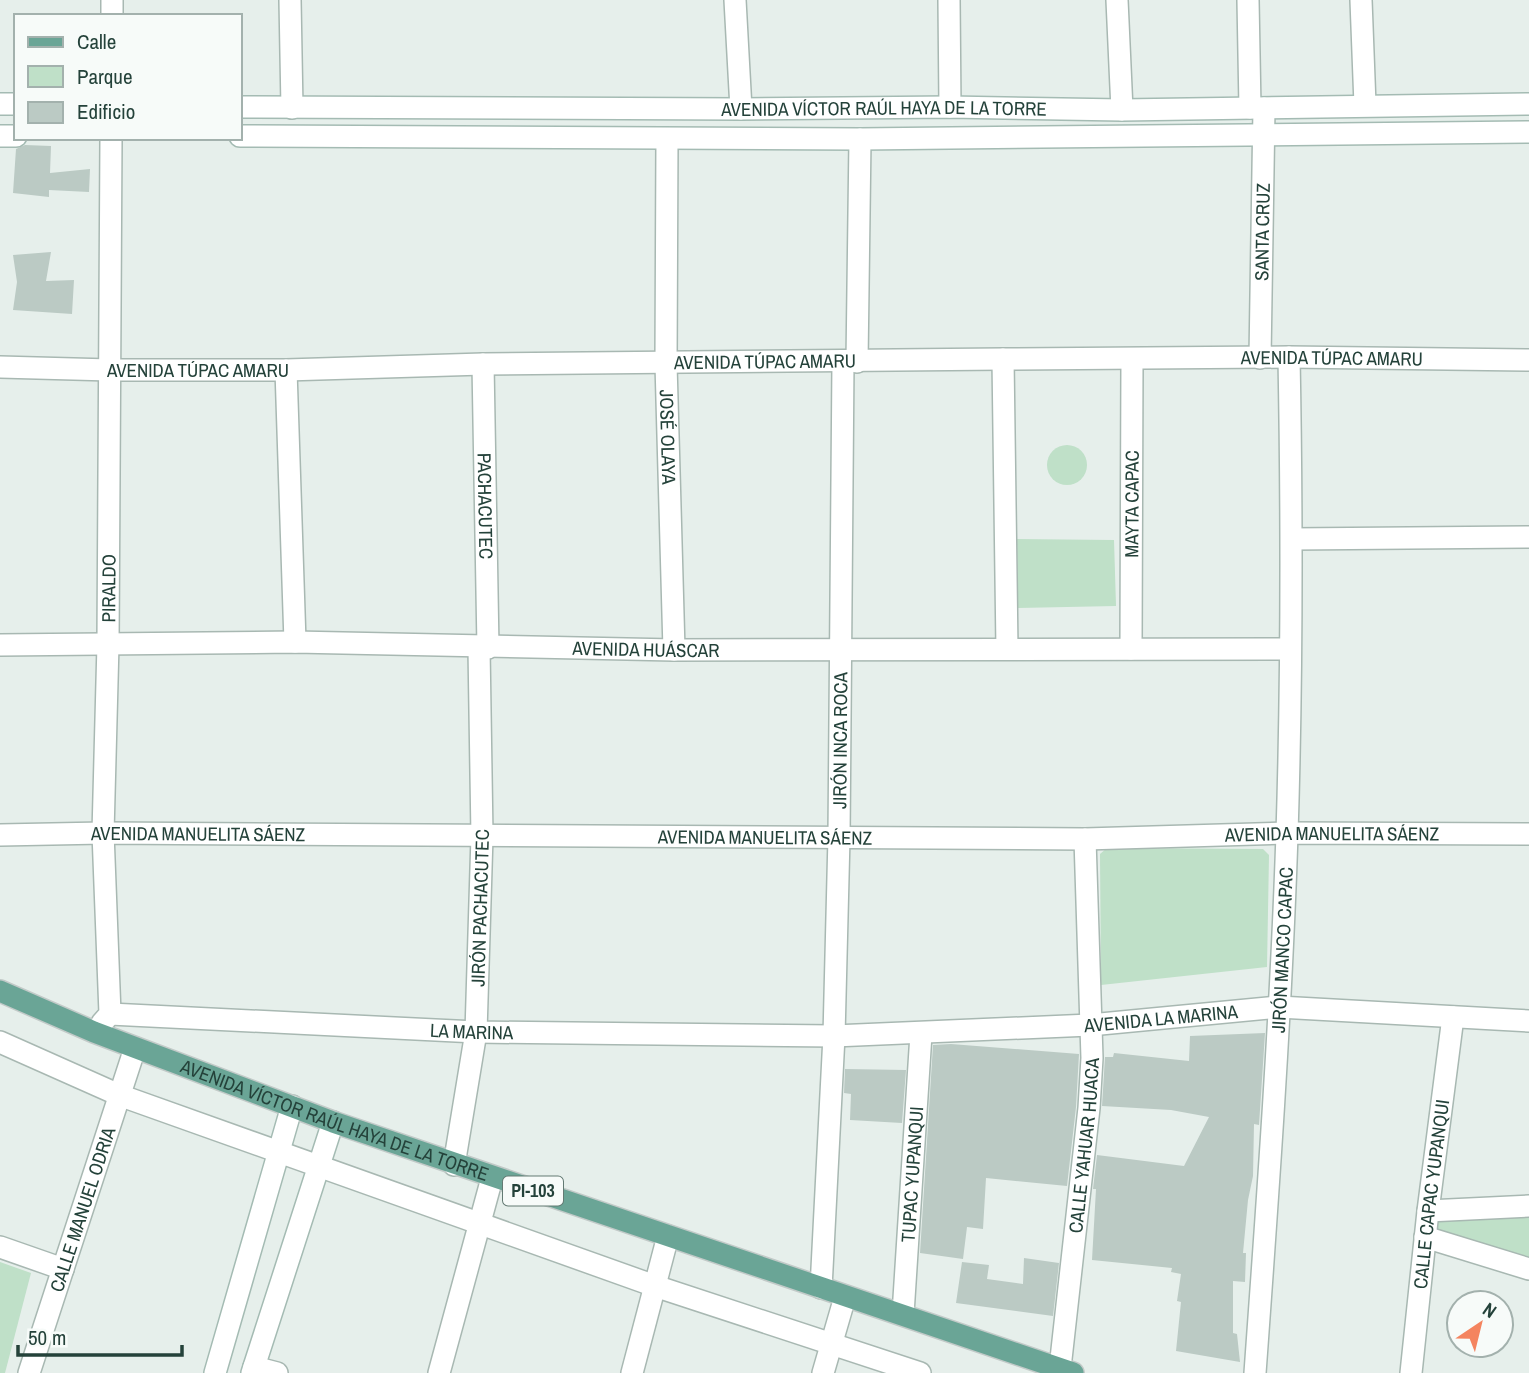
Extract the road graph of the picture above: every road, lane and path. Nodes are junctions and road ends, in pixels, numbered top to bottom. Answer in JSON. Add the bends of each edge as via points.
{"nodes":[{"id":1,"x":290,"y":0,"type":"edge"},
{"id":2,"x":735,"y":0,"type":"edge"},
{"id":3,"x":949,"y":0,"type":"edge"},
{"id":4,"x":1117,"y":0,"type":"edge"},
{"id":5,"x":1248,"y":0,"type":"edge"},
{"id":6,"x":1361,"y":0,"type":"edge"},
{"id":7,"x":1529,"y":104,"type":"edge"},
{"id":8,"x":1365,"y":105,"type":"junction"},
{"id":9,"x":242,"y":107,"type":"edge"},
{"id":10,"x":950,"y":107,"type":"junction"},
{"id":11,"x":292,"y":108,"type":"junction"},
{"id":12,"x":1257,"y":108,"type":"junction"},
{"id":13,"x":741,"y":109,"type":"junction"},
{"id":14,"x":1122,"y":110,"type":"junction"},
{"id":15,"x":1529,"y":132,"type":"edge"},
{"id":16,"x":242,"y":136,"type":"edge"},
{"id":17,"x":1265,"y":136,"type":"junction"},
{"id":18,"x":667,"y":139,"type":"junction"},
{"id":19,"x":860,"y":139,"type":"junction"},
{"id":20,"x":111,"y":140,"type":"edge"},
{"id":21,"x":1260,"y":358,"type":"junction"},
{"id":22,"x":1289,"y":358,"type":"junction"},
{"id":23,"x":1003,"y":359,"type":"junction"},
{"id":24,"x":1132,"y":359,"type":"junction"},
{"id":25,"x":1529,"y":360,"type":"edge"},
{"id":26,"x":850,"y":362,"type":"junction"},
{"id":27,"x":483,"y":364,"type":"junction"},
{"id":28,"x":666,"y":364,"type":"junction"},
{"id":29,"x":0,"y":366,"type":"edge"},
{"id":30,"x":110,"y":370,"type":"junction"},
{"id":31,"x":286,"y":370,"type":"junction"},
{"id":32,"x":1529,"y":537,"type":"edge"},
{"id":33,"x":1292,"y":539,"type":"junction"},
{"id":34,"x":295,"y":642,"type":"junction"},
{"id":35,"x":108,"y":644,"type":"junction"},
{"id":36,"x":0,"y":645,"type":"edge"},
{"id":37,"x":484,"y":648,"type":"junction"},
{"id":38,"x":839,"y":649,"type":"junction"},
{"id":39,"x":1007,"y":649,"type":"junction"},
{"id":40,"x":1131,"y":649,"type":"junction"},
{"id":41,"x":1290,"y":649,"type":"junction"},
{"id":42,"x":674,"y":650,"type":"junction"},
{"id":43,"x":103,"y":833,"type":"junction"},
{"id":44,"x":1287,"y":833,"type":"junction"},
{"id":45,"x":1529,"y":834,"type":"edge"},
{"id":46,"x":0,"y":835,"type":"edge"},
{"id":47,"x":482,"y":836,"type":"junction"},
{"id":48,"x":839,"y":837,"type":"junction"},
{"id":49,"x":1085,"y":839,"type":"junction"},
{"id":50,"x":4,"y":998,"type":"edge"},
{"id":51,"x":1279,"y":1007,"type":"junction"},
{"id":52,"x":110,"y":1014,"type":"junction"},
{"id":53,"x":1453,"y":1017,"type":"junction"},
{"id":54,"x":1529,"y":1021,"type":"edge"},
{"id":55,"x":1090,"y":1025,"type":"junction"},
{"id":56,"x":94,"y":1032,"type":"junction"},
{"id":57,"x":476,"y":1032,"type":"junction"},
{"id":58,"x":920,"y":1034,"type":"junction"},
{"id":59,"x":834,"y":1036,"type":"junction"},
{"id":60,"x":0,"y":1042,"type":"edge"},
{"id":61,"x":135,"y":1048,"type":"junction"},
{"id":62,"x":119,"y":1095,"type":"junction"},
{"id":63,"x":292,"y":1106,"type":"junction"},
{"id":64,"x":333,"y":1122,"type":"junction"},
{"id":65,"x":278,"y":1151,"type":"junction"},
{"id":66,"x":319,"y":1164,"type":"junction"},
{"id":67,"x":454,"y":1165,"type":"junction"},
{"id":68,"x":492,"y":1178,"type":"junction"},
{"id":69,"x":1529,"y":1206,"type":"edge"},
{"id":70,"x":1428,"y":1211,"type":"junction"},
{"id":71,"x":480,"y":1223,"type":"junction"},
{"id":72,"x":668,"y":1236,"type":"junction"},
{"id":73,"x":1425,"y":1237,"type":"junction"},
{"id":74,"x":0,"y":1247,"type":"edge"},
{"id":75,"x":63,"y":1269,"type":"junction"},
{"id":76,"x":1529,"y":1269,"type":"edge"},
{"id":77,"x":655,"y":1286,"type":"junction"},
{"id":78,"x":821,"y":1288,"type":"junction"},
{"id":79,"x":845,"y":1297,"type":"junction"},
{"id":80,"x":903,"y":1314,"type":"junction"},
{"id":81,"x":832,"y":1342,"type":"junction"},
{"id":82,"x":253,"y":1370,"type":"edge"},
{"id":83,"x":1066,"y":1371,"type":"edge"},
{"id":84,"x":29,"y":1373,"type":"edge"},
{"id":85,"x":215,"y":1373,"type":"edge"},
{"id":86,"x":277,"y":1373,"type":"edge"},
{"id":87,"x":439,"y":1373,"type":"edge"},
{"id":88,"x":632,"y":1373,"type":"edge"},
{"id":89,"x":823,"y":1373,"type":"edge"},
{"id":90,"x":920,"y":1373,"type":"edge"},
{"id":91,"x":1255,"y":1373,"type":"edge"},
{"id":92,"x":1412,"y":1373,"type":"edge"}],
"edges":[{"from":1,"to":11,"type":"street"},
{"from":2,"to":13,"type":"street"},
{"from":3,"to":10,"type":"street"},
{"from":4,"to":14,"type":"street"},
{"from":5,"to":12,"type":"street","name":"SANTA CRUZ"},
{"from":6,"to":8,"type":"street"},
{"from":7,"to":8,"type":"street","name":"AVENIDA VÍCTOR RAÚL HAYA DE LA TORRE"},
{"from":8,"to":12,"type":"street","name":"AVENIDA VÍCTOR RAÚL HAYA DE LA TORRE"},
{"from":9,"to":11,"type":"street","name":"AVENIDA VÍCTOR RAÚL HAYA DE LA TORRE"},
{"from":10,"to":13,"type":"street","name":"AVENIDA VÍCTOR RAÚL HAYA DE LA TORRE"},
{"from":10,"to":14,"type":"street","name":"AVENIDA VÍCTOR RAÚL HAYA DE LA TORRE"},
{"from":11,"to":13,"type":"street","name":"AVENIDA VÍCTOR RAÚL HAYA DE LA TORRE"},
{"from":12,"to":14,"type":"street","name":"AVENIDA VÍCTOR RAÚL HAYA DE LA TORRE"},
{"from":12,"to":17,"type":"street","name":"SANTA CRUZ"},
{"from":15,"to":17,"type":"street","name":"AVENIDA VÍCTOR RAÚL HAYA DE LA TORRE"},
{"from":16,"to":18,"type":"street","name":"AVENIDA VÍCTOR RAÚL HAYA DE LA TORRE"},
{"from":17,"to":19,"type":"street","name":"AVENIDA VÍCTOR RAÚL HAYA DE LA TORRE"},
{"from":17,"to":21,"type":"street","name":"SANTA CRUZ"},
{"from":18,"to":19,"type":"street","name":"AVENIDA VÍCTOR RAÚL HAYA DE LA TORRE"},
{"from":18,"to":28,"type":"street","name":"JOSÉ OLAYA"},
{"from":19,"to":26,"type":"street","name":"JIRÓN INCA ROCA"},
{"from":20,"to":30,"type":"street","name":"PIRALDO"},
{"from":21,"to":22,"type":"street","name":"AVENIDA TÚPAC AMARU"},
{"from":21,"to":24,"type":"street","name":"AVENIDA TÚPAC AMARU"},
{"from":22,"to":25,"type":"street","name":"AVENIDA TÚPAC AMARU"},
{"from":22,"to":33,"type":"street","name":"JIRÓN MANCO CAPAC"},
{"from":23,"to":24,"type":"street","name":"AVENIDA TÚPAC AMARU"},
{"from":23,"to":26,"type":"street","name":"AVENIDA TÚPAC AMARU"},
{"from":23,"to":39,"type":"street"},
{"from":24,"to":40,"type":"street","name":"MAYTA CAPAC"},
{"from":26,"to":28,"type":"street","name":"AVENIDA TÚPAC AMARU"},
{"from":26,"to":38,"type":"street","name":"JIRÓN INCA ROCA"},
{"from":27,"to":28,"type":"street","name":"AVENIDA TÚPAC AMARU"},
{"from":27,"to":31,"type":"street","name":"AVENIDA TÚPAC AMARU"},
{"from":27,"to":37,"type":"street","name":"PACHACUTEC"},
{"from":28,"to":42,"type":"street","name":"JOSÉ OLAYA"},
{"from":29,"to":30,"type":"street","name":"AVENIDA TÚPAC AMARU"},
{"from":30,"to":31,"type":"street","name":"AVENIDA TÚPAC AMARU"},
{"from":30,"to":35,"type":"street","name":"PIRALDO"},
{"from":31,"to":34,"type":"street"},
{"from":32,"to":33,"type":"street"},
{"from":33,"to":41,"type":"street","name":"JIRÓN MANCO CAPAC"},
{"from":34,"to":35,"type":"street","name":"AVENIDA HUÁSCAR"},
{"from":34,"to":37,"type":"street","name":"AVENIDA HUÁSCAR"},
{"from":35,"to":36,"type":"street","name":"AVENIDA HUÁSCAR"},
{"from":35,"to":43,"type":"street","name":"PIRALDO"},
{"from":37,"to":42,"type":"street","name":"AVENIDA HUÁSCAR"},
{"from":37,"to":47,"type":"street","name":"JIRÓN PACHACUTEC"},
{"from":38,"to":39,"type":"street","name":"AVENIDA HUÁSCAR"},
{"from":38,"to":42,"type":"street","name":"AVENIDA HUÁSCAR"},
{"from":38,"to":48,"type":"street","name":"JIRÓN INCA ROCA"},
{"from":39,"to":40,"type":"street","name":"AVENIDA HUÁSCAR"},
{"from":40,"to":41,"type":"street","name":"AVENIDA HUÁSCAR"},
{"from":41,"to":44,"type":"street","name":"JIRÓN MANCO CAPAC"},
{"from":43,"to":46,"type":"street","name":"AVENIDA MANUELITA SÁENZ"},
{"from":43,"to":47,"type":"street","name":"AVENIDA MANUELITA SÁENZ"},
{"from":43,"to":52,"type":"street","name":"PIRALDO"},
{"from":44,"to":45,"type":"street","name":"AVENIDA MANUELITA SÁENZ"},
{"from":44,"to":49,"type":"street","name":"AVENIDA MANUELITA SÁENZ"},
{"from":44,"to":51,"type":"street","name":"JIRÓN MANCO CAPAC"},
{"from":47,"to":48,"type":"street","name":"AVENIDA MANUELITA SÁENZ"},
{"from":47,"to":57,"type":"street","name":"JIRÓN PACHACUTEC"},
{"from":48,"to":49,"type":"street","name":"AVENIDA MANUELITA SÁENZ"},
{"from":48,"to":59,"type":"street","name":"JIRÓN INCA ROCA"},
{"from":49,"to":55,"type":"street","name":"CALLE YAHUAR HUACA"},
{"from":50,"to":56,"type":"main road","name":"AVENIDA VÍCTOR RAÚL HAYA DE LA TORRE","number":"PI-103"},
{"from":51,"to":53,"type":"street","name":"AVENIDA LA MARINA"},
{"from":51,"to":55,"type":"street","name":"AVENIDA LA MARINA"},
{"from":51,"to":91,"type":"street","name":"JIRÓN MANCO CAPAC"},
{"from":52,"to":56,"type":"street"},
{"from":52,"to":57,"type":"street","name":"LA MARINA"},
{"from":53,"to":54,"type":"street","name":"AVENIDA LA MARINA"},
{"from":53,"to":70,"type":"street","name":"CALLE CAPAC YUPANQUI"},
{"from":55,"to":58,"type":"street","name":"AVENIDA LA MARINA"},
{"from":55,"to":83,"type":"street","name":"CALLE YAHUAR HUACA","via":[[1089,1108]]},
{"from":56,"to":61,"type":"main road","name":"AVENIDA VÍCTOR RAÚL HAYA DE LA TORRE","number":"PI-103"},
{"from":57,"to":59,"type":"street","name":"LA MARINA"},
{"from":57,"to":67,"type":"street","name":"JIRÓN PACHACUTEC"},
{"from":58,"to":59,"type":"street","name":"AVENIDA LA MARINA"},
{"from":58,"to":80,"type":"street","name":"TUPAC YUPANQUI"},
{"from":59,"to":78,"type":"street","name":"JIRÓN INCA ROCA"},
{"from":60,"to":62,"type":"street"},
{"from":61,"to":62,"type":"street","name":"CALLE MANUEL ODRIA"},
{"from":61,"to":63,"type":"main road","name":"AVENIDA VÍCTOR RAÚL HAYA DE LA TORRE","number":"PI-103"},
{"from":62,"to":65,"type":"street"},
{"from":62,"to":75,"type":"street","name":"CALLE MANUEL ODRIA"},
{"from":63,"to":64,"type":"main road","name":"AVENIDA VÍCTOR RAÚL HAYA DE LA TORRE","number":"PI-103"},
{"from":63,"to":65,"type":"street"},
{"from":64,"to":66,"type":"street"},
{"from":64,"to":67,"type":"main road","name":"AVENIDA VÍCTOR RAÚL HAYA DE LA TORRE","number":"PI-103"},
{"from":65,"to":66,"type":"street"},
{"from":65,"to":85,"type":"street"},
{"from":66,"to":71,"type":"street"},
{"from":66,"to":82,"type":"street"},
{"from":67,"to":68,"type":"main road","name":"AVENIDA VÍCTOR RAÚL HAYA DE LA TORRE","number":"PI-103"},
{"from":68,"to":71,"type":"street"},
{"from":68,"to":72,"type":"main road","name":"AVENIDA VÍCTOR RAÚL HAYA DE LA TORRE","number":"PI-103"},
{"from":69,"to":70,"type":"street"},
{"from":70,"to":73,"type":"street","name":"CALLE CAPAC YUPANQUI"},
{"from":71,"to":77,"type":"street"},
{"from":71,"to":87,"type":"street"},
{"from":72,"to":77,"type":"street"},
{"from":72,"to":78,"type":"main road","name":"AVENIDA VÍCTOR RAÚL HAYA DE LA TORRE","number":"PI-103"},
{"from":73,"to":76,"type":"street"},
{"from":73,"to":92,"type":"street","name":"CALLE CAPAC YUPANQUI"},
{"from":74,"to":75,"type":"street"},
{"from":75,"to":84,"type":"street","name":"CALLE MANUEL ODRIA"},
{"from":77,"to":81,"type":"street"},
{"from":77,"to":88,"type":"street"},
{"from":78,"to":79,"type":"main road","name":"AVENIDA VÍCTOR RAÚL HAYA DE LA TORRE","number":"PI-103"},
{"from":79,"to":80,"type":"main road","name":"AVENIDA VÍCTOR RAÚL HAYA DE LA TORRE","number":"PI-103"},
{"from":79,"to":81,"type":"street"},
{"from":80,"to":83,"type":"main road","name":"AVENIDA VÍCTOR RAÚL HAYA DE LA TORRE","number":"PI-103"},
{"from":81,"to":89,"type":"street"},
{"from":81,"to":90,"type":"street"},
{"from":82,"to":86,"type":"street"}]}
